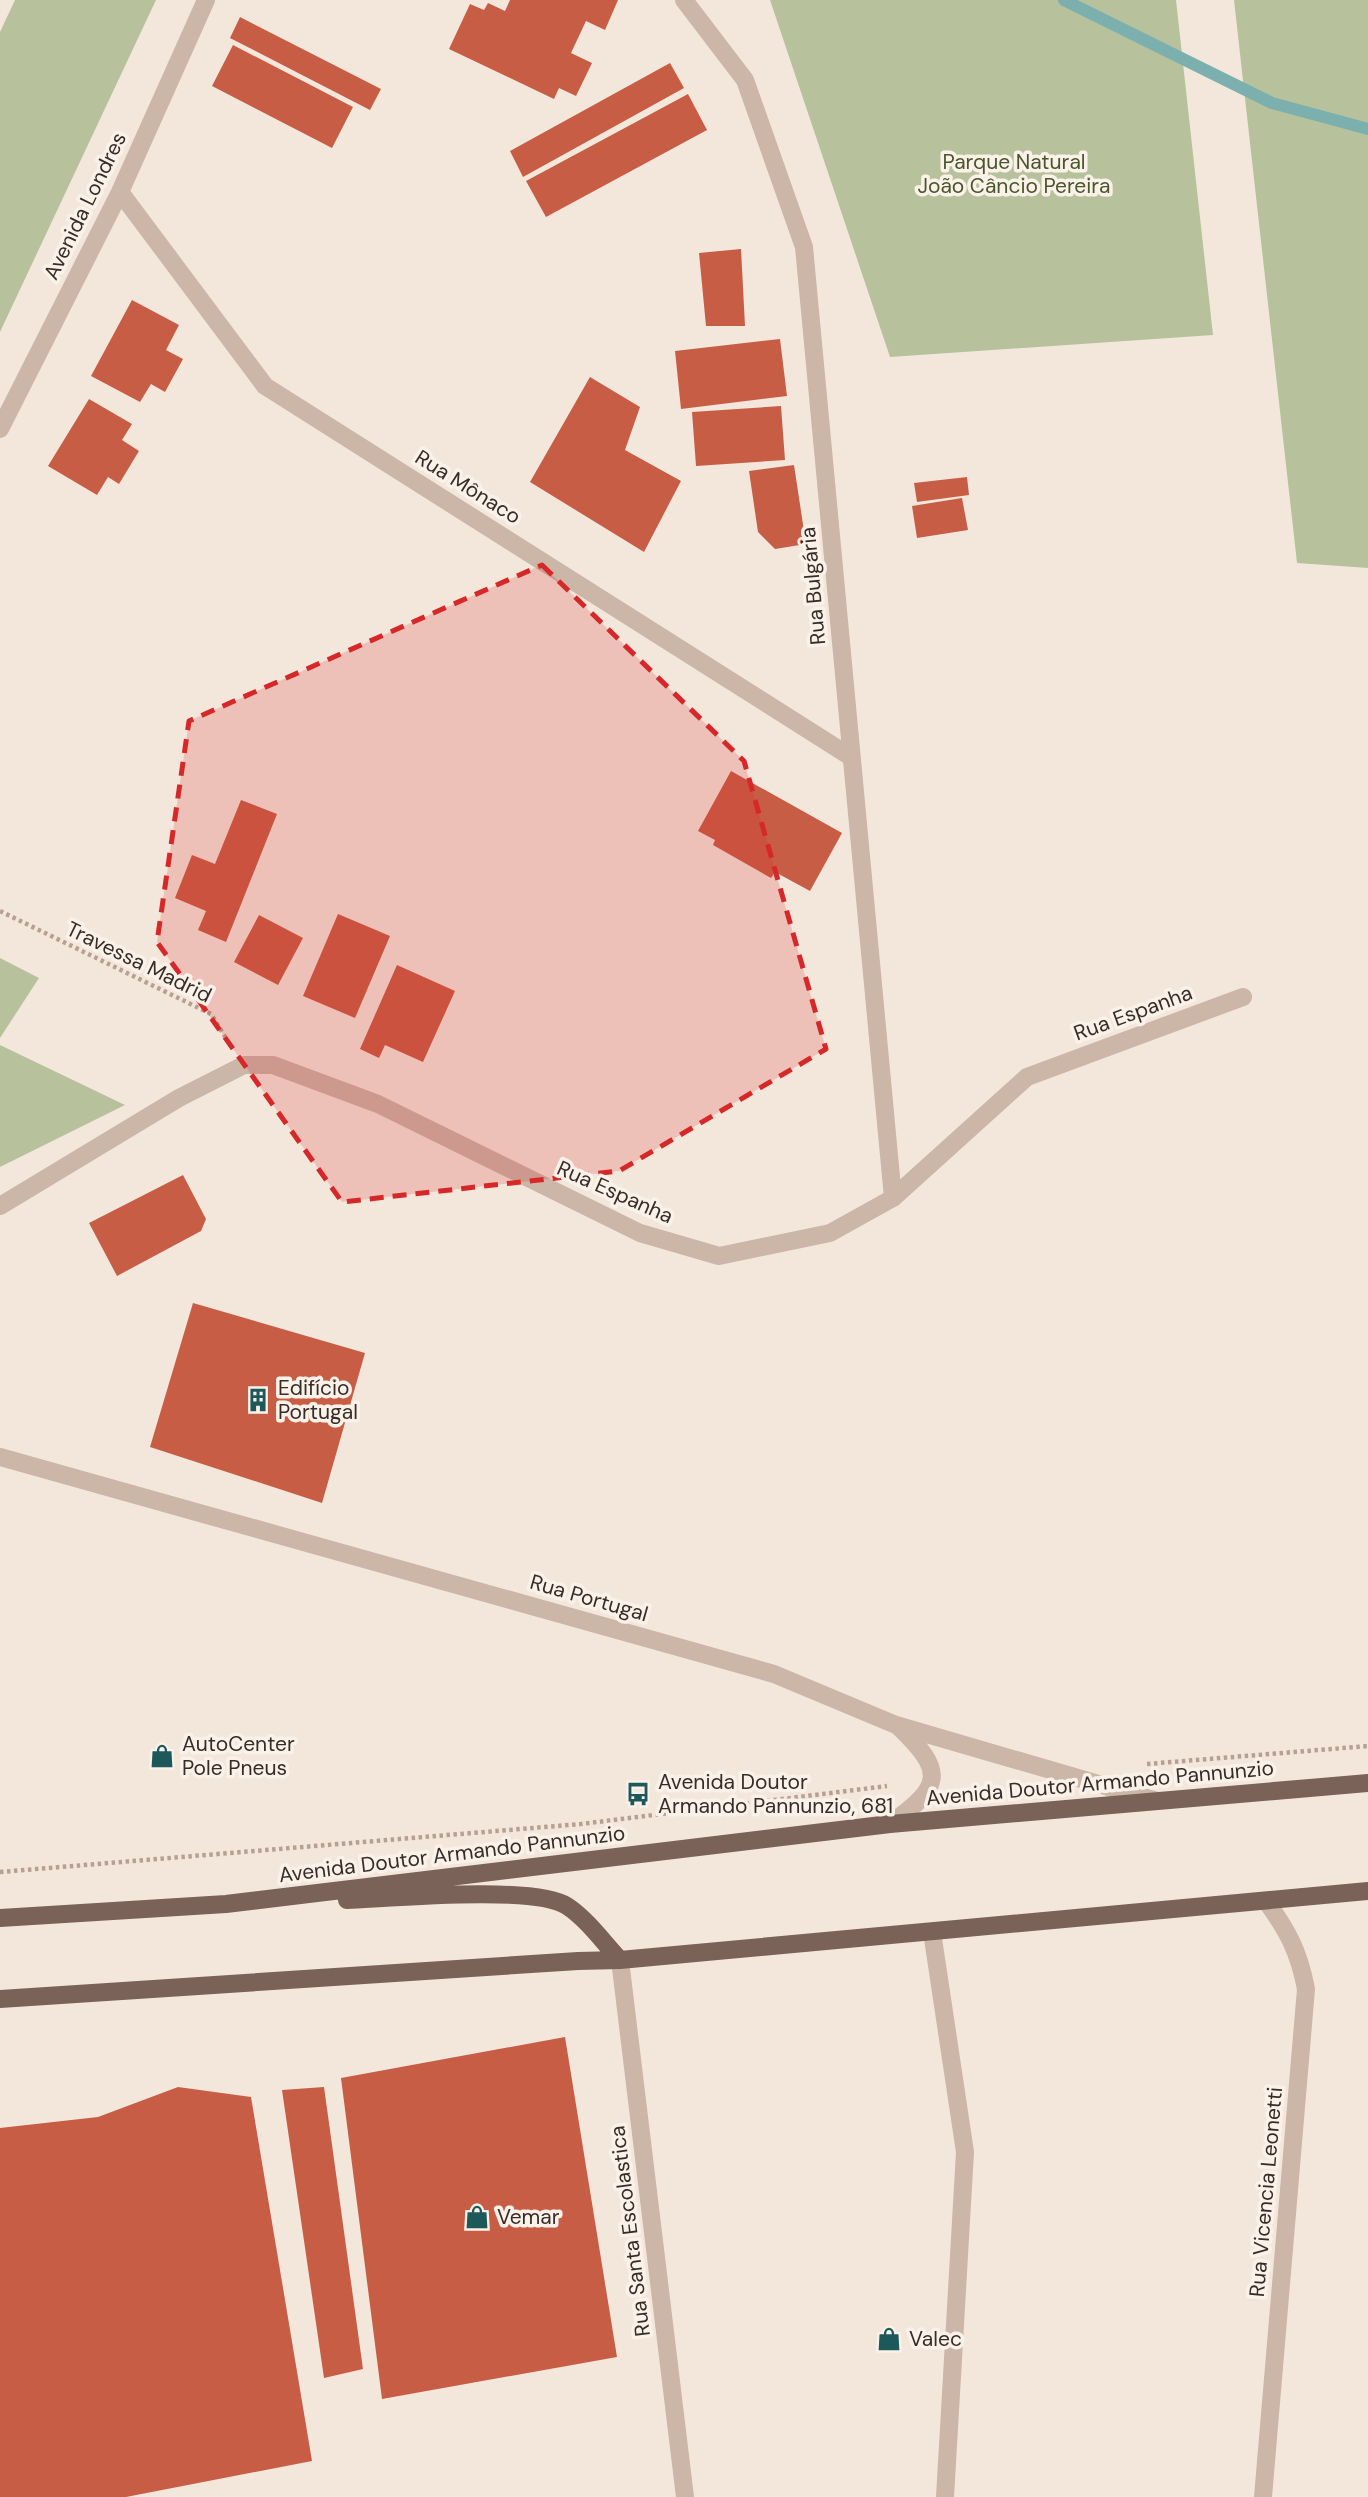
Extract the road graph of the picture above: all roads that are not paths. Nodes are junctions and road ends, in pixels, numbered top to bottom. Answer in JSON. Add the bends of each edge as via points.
{"nodes":[{"id":1,"x":206,"y":0,"type":"edge"},
{"id":2,"x":684,"y":0,"type":"edge"},
{"id":3,"x":120,"y":192,"type":"junction"},
{"id":4,"x":0,"y":429,"type":"edge"},
{"id":5,"x":851,"y":757,"type":"junction"},
{"id":6,"x":1243,"y":997,"type":"dead end"},
{"id":7,"x":893,"y":1198,"type":"junction"},
{"id":8,"x":0,"y":1206,"type":"edge"},
{"id":9,"x":0,"y":1457,"type":"edge"},
{"id":10,"x":897,"y":1724,"type":"junction"},
{"id":11,"x":1368,"y":1783,"type":"edge"},
{"id":12,"x":1159,"y":1801,"type":"junction"},
{"id":13,"x":890,"y":1824,"type":"junction"},
{"id":14,"x":1368,"y":1891,"type":"edge"},
{"id":15,"x":1266,"y":1901,"type":"junction"},
{"id":16,"x":226,"y":1904,"type":"junction"},
{"id":17,"x":0,"y":1918,"type":"edge"},
{"id":18,"x":932,"y":1932,"type":"junction"},
{"id":19,"x":620,"y":1960,"type":"junction"},
{"id":20,"x":0,"y":1999,"type":"edge"},
{"id":21,"x":685,"y":2497,"type":"edge"},
{"id":22,"x":945,"y":2497,"type":"edge"},
{"id":23,"x":1263,"y":2497,"type":"edge"}],
"edges":[{"from":1,"to":3,"type":"street","name":"Avenida Londres"},
{"from":2,"to":5,"type":"street","name":"Rua Bulgária","via":[[745,80],[804,247]]},
{"from":3,"to":4,"type":"street","name":"Avenida Londres"},
{"from":3,"to":5,"type":"street","name":"Rua Mônaco","via":[[265,386]]},
{"from":5,"to":7,"type":"street","name":"Rua Bulgária"},
{"from":6,"to":7,"type":"street","name":"Rua Espanha","via":[[1027,1076]]},
{"from":7,"to":8,"type":"street","name":"Rua Espanha","via":[[830,1233],[719,1256],[640,1233],[378,1104],[273,1065],[244,1065],[179,1098]]},
{"from":9,"to":10,"type":"street","name":"Rua Portugal","via":[[774,1674]]},
{"from":10,"to":12,"type":"street","name":"Rua Portugal"},
{"from":10,"to":13,"type":"street","via":[[931,1764],[932,1782],[919,1803]]},
{"from":11,"to":12,"type":"main road","name":"Avenida Doutor Armando Pannunzio"},
{"from":12,"to":13,"type":"main road","name":"Avenida Doutor Armando Pannunzio"},
{"from":13,"to":16,"type":"main road","name":"Avenida Doutor Armando Pannunzio"},
{"from":14,"to":15,"type":"main road"},
{"from":15,"to":18,"type":"main road"},
{"from":15,"to":23,"type":"street","name":"Rua Vicencia Leonetti","via":[[1293,1943],[1306,1989]]},
{"from":16,"to":17,"type":"main road","name":"Avenida Doutor Armando Pannunzio"},
{"from":16,"to":19,"type":"main road","via":[[515,1894],[551,1898],[568,1906]]},
{"from":18,"to":19,"type":"main road"},
{"from":18,"to":22,"type":"street","via":[[965,2152]]},
{"from":19,"to":20,"type":"main road"},
{"from":19,"to":21,"type":"street","name":"Rua Santa Escolastica"}]}
